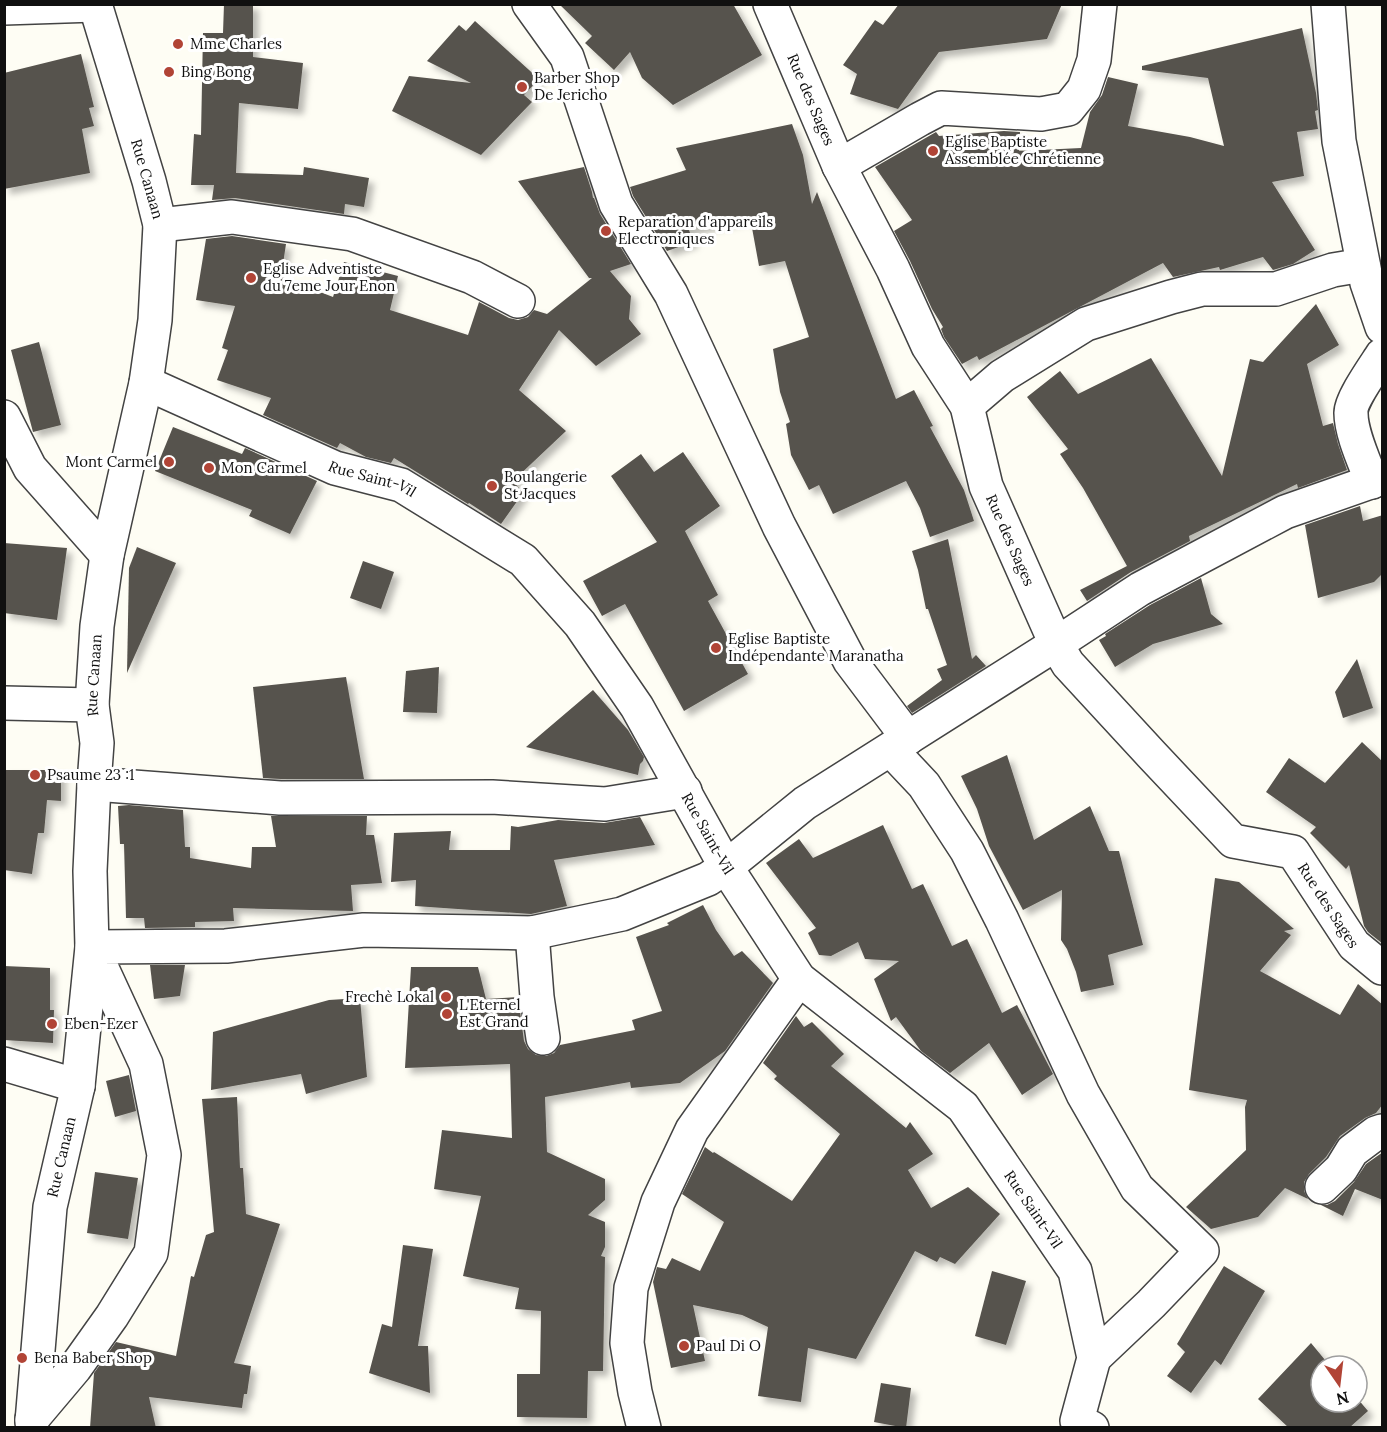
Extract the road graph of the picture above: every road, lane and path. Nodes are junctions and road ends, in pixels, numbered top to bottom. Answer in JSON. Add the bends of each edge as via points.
{"nodes":[{"id":1,"x":529,"y":4,"type":"edge"},
{"id":2,"x":770,"y":4,"type":"edge"},
{"id":3,"x":1100,"y":4,"type":"edge"},
{"id":4,"x":1328,"y":4,"type":"edge"},
{"id":5,"x":95,"y":5,"type":"edge"},
{"id":6,"x":4,"y":8,"type":"edge"},
{"id":7,"x":838,"y":166,"type":"junction"},
{"id":8,"x":160,"y":225,"type":"junction"},
{"id":9,"x":1363,"y":265,"type":"junction"},
{"id":10,"x":518,"y":301,"type":"dead end"},
{"id":11,"x":1383,"y":327,"type":"edge"},
{"id":12,"x":1383,"y":355,"type":"edge"},
{"id":13,"x":146,"y":383,"type":"junction"},
{"id":14,"x":967,"y":406,"type":"junction"},
{"id":15,"x":4,"y":417,"type":"edge"},
{"id":16,"x":1377,"y":480,"type":"edge"},
{"id":17,"x":107,"y":555,"type":"junction"},
{"id":18,"x":1056,"y":644,"type":"junction"},
{"id":19,"x":4,"y":703,"type":"edge"},
{"id":20,"x":92,"y":705,"type":"junction"},
{"id":21,"x":900,"y":744,"type":"junction"},
{"id":22,"x":93,"y":783,"type":"junction"},
{"id":23,"x":685,"y":792,"type":"junction"},
{"id":24,"x":726,"y":867,"type":"junction"},
{"id":25,"x":532,"y":933,"type":"junction"},
{"id":26,"x":92,"y":948,"type":"junction"},
{"id":27,"x":1383,"y":968,"type":"edge"},
{"id":28,"x":799,"y":979,"type":"junction"},
{"id":29,"x":543,"y":1038,"type":"dead end"},
{"id":30,"x":4,"y":1064,"type":"edge"},
{"id":31,"x":78,"y":1086,"type":"junction"},
{"id":32,"x":1383,"y":1131,"type":"edge"},
{"id":33,"x":1322,"y":1187,"type":"dead end"},
{"id":34,"x":1094,"y":1358,"type":"junction"},
{"id":35,"x":32,"y":1423,"type":"edge"},
{"id":36,"x":1082,"y":1425,"type":"edge"},
{"id":37,"x":644,"y":1428,"type":"edge"}],
"edges":[{"from":1,"to":21,"type":"street","via":[[567,57],[616,204],[671,294],[779,526],[850,661]]},
{"from":2,"to":7,"type":"street","name":"Rue des Sages"},
{"from":3,"to":7,"type":"street","via":[[1094,60],[1084,89],[1068,109],[1041,114],[941,108]]},
{"from":4,"to":9,"type":"street","via":[[1339,141]]},
{"from":5,"to":6,"type":"street"},
{"from":5,"to":8,"type":"street","name":"Rue Canaan"},
{"from":7,"to":14,"type":"street","name":"Rue des Sages","via":[[893,268],[928,346]]},
{"from":8,"to":10,"type":"street","via":[[232,217],[352,234],[472,277]]},
{"from":8,"to":13,"type":"street","name":"Rue Canaan","via":[[155,320]]},
{"from":9,"to":11,"type":"street"},
{"from":9,"to":14,"type":"street","via":[[1333,270],[1276,289],[1202,289],[1086,324],[1002,376]]},
{"from":12,"to":16,"type":"street","via":[[1350,411],[1357,443]]},
{"from":13,"to":17,"type":"street","name":"Rue Canaan"},
{"from":13,"to":23,"type":"street","name":"Rue Saint-Vil","via":[[335,468],[401,485],[523,560],[580,624],[638,707]]},
{"from":14,"to":18,"type":"street","name":"Rue des Sages","via":[[986,486]]},
{"from":15,"to":17,"type":"street","via":[[30,468]]},
{"from":16,"to":18,"type":"street","via":[[1285,512],[1140,589]]},
{"from":17,"to":20,"type":"street","name":"Rue Canaan"},
{"from":18,"to":21,"type":"street"},
{"from":18,"to":27,"type":"street","name":"Rue des Sages","via":[[1068,664],[1233,841],[1293,852],[1354,945]]},
{"from":19,"to":20,"type":"street"},
{"from":20,"to":22,"type":"street","name":"Rue Canaan","via":[[98,743]]},
{"from":21,"to":24,"type":"street","via":[[805,803]]},
{"from":21,"to":34,"type":"street","via":[[967,851],[1083,1094],[1137,1188],[1202,1251]]},
{"from":22,"to":23,"type":"street","via":[[280,798],[492,797],[605,804]]},
{"from":22,"to":26,"type":"street","name":"Rue Canaan"},
{"from":23,"to":24,"type":"street","name":"Rue Saint-Vil"},
{"from":24,"to":25,"type":"street","via":[[708,879],[622,914]]},
{"from":24,"to":28,"type":"street","name":"Rue Saint-Vil"},
{"from":25,"to":26,"type":"street","via":[[364,930],[226,946]]},
{"from":25,"to":29,"type":"street"},
{"from":26,"to":31,"type":"street","name":"Rue Canaan"},
{"from":26,"to":35,"type":"street","via":[[146,1064],[164,1155],[151,1253],[112,1316]]},
{"from":28,"to":34,"type":"street","name":"Rue Saint-Vil","via":[[963,1107],[1075,1271]]},
{"from":28,"to":37,"type":"street","via":[[692,1130],[658,1202],[631,1288],[627,1343]]},
{"from":30,"to":31,"type":"street"},
{"from":31,"to":35,"type":"street","name":"Rue Canaan","via":[[50,1207]]},
{"from":32,"to":33,"type":"street","via":[[1352,1151],[1341,1169]]},
{"from":34,"to":36,"type":"street","name":"Rue Saint-Vil"}]}
